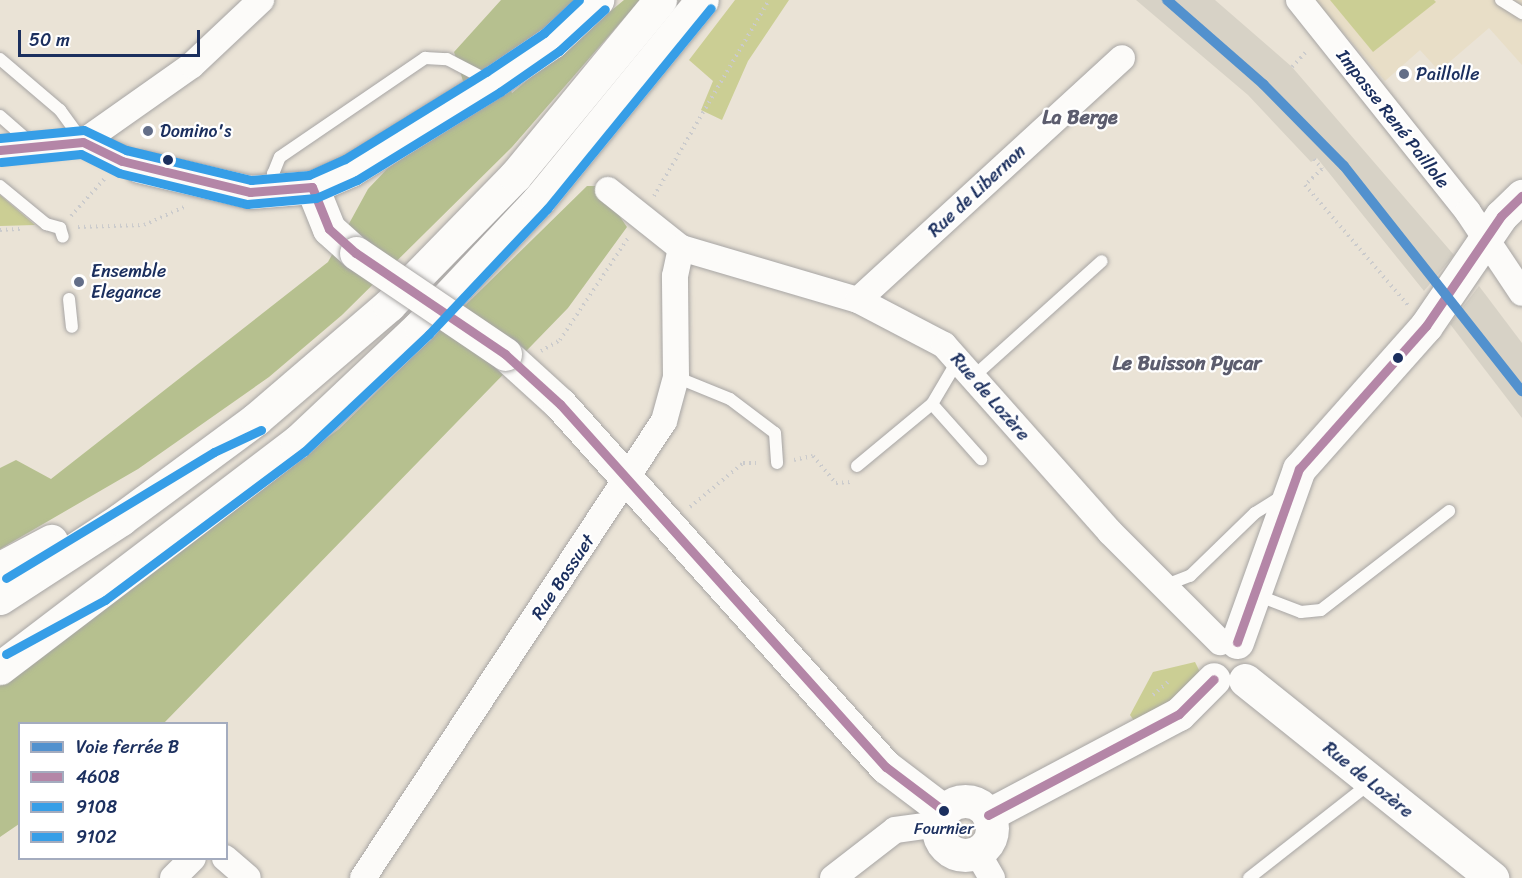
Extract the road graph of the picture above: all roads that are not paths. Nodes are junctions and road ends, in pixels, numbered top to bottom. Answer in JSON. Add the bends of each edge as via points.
{"nodes":[{"id":1,"x":261,"y":0,"type":"edge"},
{"id":2,"x":597,"y":0,"type":"edge"},
{"id":3,"x":660,"y":0,"type":"edge"},
{"id":4,"x":702,"y":0,"type":"edge"},
{"id":5,"x":1299,"y":0,"type":"edge"},
{"id":6,"x":1501,"y":0,"type":"edge"},
{"id":7,"x":1522,"y":13,"type":"edge"},
{"id":8,"x":1122,"y":58,"type":"dead end"},
{"id":9,"x":0,"y":59,"type":"edge"},
{"id":10,"x":494,"y":82,"type":"junction"},
{"id":11,"x":0,"y":116,"type":"edge"},
{"id":12,"x":83,"y":142,"type":"junction"},
{"id":13,"x":31,"y":143,"type":"junction"},
{"id":14,"x":0,"y":150,"type":"edge"},
{"id":15,"x":139,"y":166,"type":"joint"},
{"id":16,"x":0,"y":186,"type":"edge"},
{"id":17,"x":312,"y":187,"type":"junction"},
{"id":18,"x":608,"y":190,"type":"dead end"},
{"id":19,"x":278,"y":193,"type":"junction"},
{"id":20,"x":1522,"y":196,"type":"edge"},
{"id":21,"x":62,"y":232,"type":"road end"},
{"id":22,"x":681,"y":248,"type":"junction"},
{"id":23,"x":1480,"y":248,"type":"junction"},
{"id":24,"x":1102,"y":261,"type":"dead end"},
{"id":25,"x":1522,"y":293,"type":"edge"},
{"id":26,"x":69,"y":299,"type":"dead end"},
{"id":27,"x":858,"y":300,"type":"junction"},
{"id":28,"x":72,"y":327,"type":"dead end"},
{"id":29,"x":965,"y":368,"type":"junction"},
{"id":30,"x":676,"y":377,"type":"junction"},
{"id":31,"x":932,"y":404,"type":"junction"},
{"id":32,"x":255,"y":419,"type":"junction"},
{"id":33,"x":981,"y":459,"type":"dead end"},
{"id":34,"x":777,"y":463,"type":"dead end"},
{"id":35,"x":857,"y":466,"type":"dead end"},
{"id":36,"x":628,"y":479,"type":"junction"},
{"id":37,"x":1286,"y":494,"type":"junction"},
{"id":38,"x":1449,"y":511,"type":"dead end"},
{"id":39,"x":0,"y":568,"type":"edge"},
{"id":40,"x":1166,"y":585,"type":"junction"},
{"id":41,"x":99,"y":590,"type":"junction"},
{"id":42,"x":1253,"y":594,"type":"junction"},
{"id":43,"x":0,"y":598,"type":"edge"},
{"id":44,"x":1229,"y":642,"type":"junction"},
{"id":45,"x":0,"y":643,"type":"edge"},
{"id":46,"x":0,"y":668,"type":"edge"},
{"id":47,"x":1230,"y":680,"type":"junction"},
{"id":48,"x":1371,"y":782,"type":"junction"},
{"id":49,"x":988,"y":815,"type":"junction"},
{"id":50,"x":941,"y":817,"type":"junction"},
{"id":51,"x":191,"y":860,"type":"edge"},
{"id":52,"x":227,"y":860,"type":"edge"},
{"id":53,"x":985,"y":865,"type":"edge"},
{"id":54,"x":173,"y":878,"type":"edge"},
{"id":55,"x":248,"y":878,"type":"edge"},
{"id":56,"x":363,"y":878,"type":"edge"},
{"id":57,"x":833,"y":878,"type":"edge"},
{"id":58,"x":1249,"y":878,"type":"edge"},
{"id":59,"x":1492,"y":878,"type":"edge"}],
"edges":[{"from":1,"to":12,"type":"street","via":[[192,65]]},
{"from":2,"to":10,"type":"main road","via":[[552,42]]},
{"from":3,"to":32,"type":"main road","via":[[515,176],[389,304]]},
{"from":4,"to":41,"type":"main road","via":[[538,201],[420,326],[297,442]]},
{"from":5,"to":23,"type":"street","name":"Impasse René Paillole"},
{"from":6,"to":7,"type":"lane"},
{"from":8,"to":27,"type":"street","name":"Rue de Libernon"},
{"from":9,"to":12,"type":"lane","via":[[60,110]]},
{"from":10,"to":17,"type":"main road","via":[[351,170]]},
{"from":10,"to":19,"type":"lane","via":[[447,59],[425,58],[280,157],[273,174]]},
{"from":11,"to":13,"type":"lane"},
{"from":12,"to":13,"type":"street"},
{"from":12,"to":15,"type":"street"},
{"from":13,"to":14,"type":"street"},
{"from":15,"to":19,"type":"main road","via":[[250,192]]},
{"from":16,"to":21,"type":"lane","via":[[46,224]]},
{"from":17,"to":19,"type":"main road"},
{"from":17,"to":36,"type":"main road","bridge":true,"via":[[329,229],[356,253],[505,354],[560,404]]},
{"from":18,"to":22,"type":"street","name":"Rue de Lozère"},
{"from":20,"to":23,"type":"main road"},
{"from":22,"to":27,"type":"street","name":"Rue de Lozère"},
{"from":22,"to":30,"type":"street","name":"Rue Bossuet","via":[[675,276]]},
{"from":23,"to":25,"type":"street","name":"Impasse René Paillole"},
{"from":23,"to":37,"type":"main road","via":[[1426,326],[1299,469]]},
{"from":24,"to":29,"type":"lane"},
{"from":26,"to":28,"type":"lane"},
{"from":27,"to":29,"type":"street","name":"Rue de Lozère","via":[[944,345]]},
{"from":29,"to":31,"type":"lane"},
{"from":29,"to":40,"type":"street","name":"Rue de Lozère","via":[[1110,532]]},
{"from":30,"to":34,"type":"lane","via":[[730,399],[775,433]]},
{"from":30,"to":36,"type":"street","name":"Rue Bossuet","via":[[664,421]]},
{"from":31,"to":33,"type":"lane"},
{"from":31,"to":35,"type":"lane"},
{"from":32,"to":39,"type":"main road","via":[[207,441]]},
{"from":32,"to":43,"type":"main road","via":[[121,519]]},
{"from":36,"to":50,"type":"main road","via":[[886,767]]},
{"from":36,"to":56,"type":"street","name":"Rue Bossuet"},
{"from":37,"to":40,"type":"lane","via":[[1255,513],[1190,576]]},
{"from":37,"to":42,"type":"main road"},
{"from":38,"to":42,"type":"lane","via":[[1321,610],[1301,612]]},
{"from":40,"to":44,"type":"street","name":"Rue de Lozère"},
{"from":41,"to":45,"type":"main road"},
{"from":41,"to":46,"type":"main road","via":[[45,638]]},
{"from":42,"to":44,"type":"main road"},
{"from":44,"to":47,"type":"main road","via":[[1208,657]]},
{"from":47,"to":48,"type":"main road","name":"Rue de Lozère"},
{"from":47,"to":49,"type":"main road","via":[[1179,714]]},
{"from":48,"to":58,"type":"lane"},
{"from":48,"to":59,"type":"main road","name":"Rue de Lozère"},
{"from":49,"to":50,"type":"main road","via":[[967,801]]},
{"from":49,"to":53,"type":"main road","via":[[992,832]]},
{"from":50,"to":53,"type":"main road","via":[[945,848]]},
{"from":50,"to":57,"type":"street","via":[[895,830]]},
{"from":51,"to":54,"type":"street"},
{"from":52,"to":55,"type":"street"}]}
